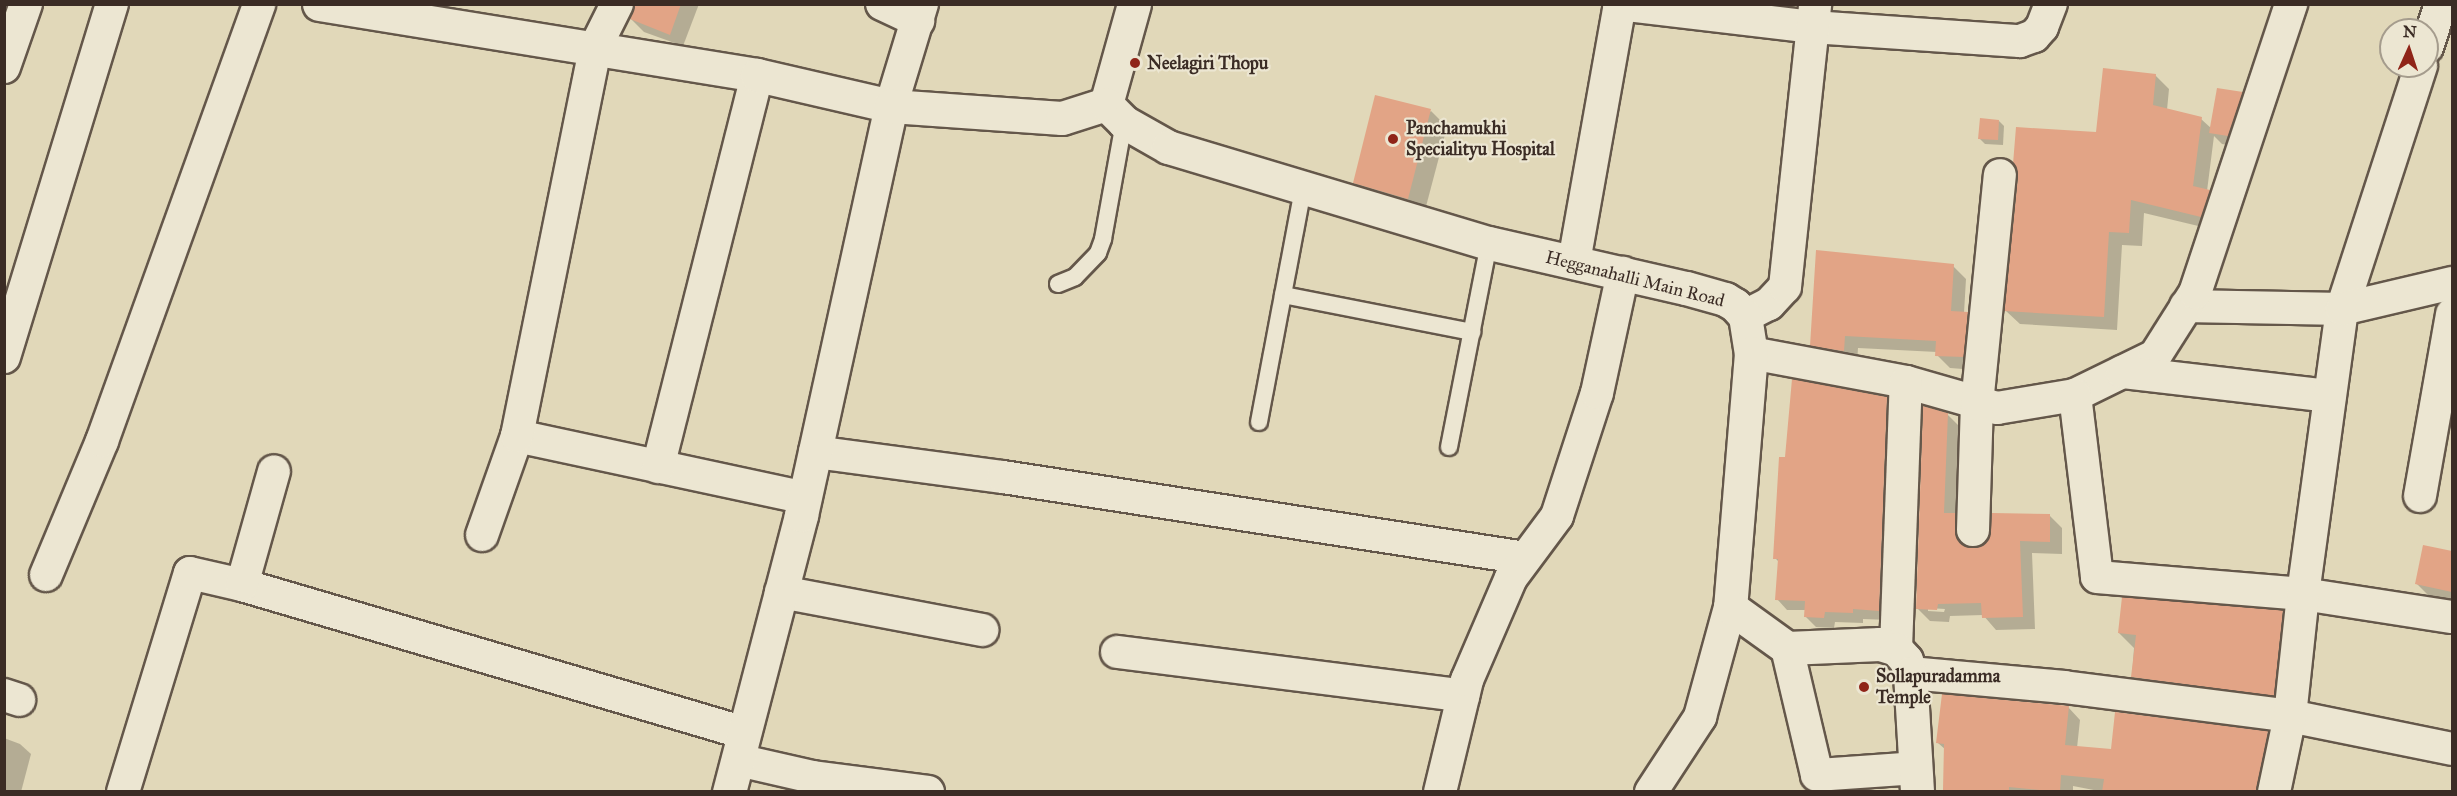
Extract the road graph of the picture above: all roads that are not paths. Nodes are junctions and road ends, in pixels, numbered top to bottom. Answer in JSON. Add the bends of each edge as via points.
{"nodes":[{"id":1,"x":26,"y":4,"type":"edge"},
{"id":2,"x":112,"y":4,"type":"edge"},
{"id":3,"x":259,"y":4,"type":"edge"},
{"id":4,"x":319,"y":4,"type":"edge"},
{"id":5,"x":617,"y":4,"type":"edge"},
{"id":6,"x":882,"y":4,"type":"edge"},
{"id":7,"x":1134,"y":4,"type":"edge"},
{"id":8,"x":2051,"y":4,"type":"edge"},
{"id":9,"x":2291,"y":4,"type":"edge"},
{"id":10,"x":1620,"y":5,"type":"edge"},
{"id":11,"x":920,"y":13,"type":"edge"},
{"id":12,"x":439,"y":14,"type":"edge"},
{"id":13,"x":1814,"y":16,"type":"edge"},
{"id":14,"x":595,"y":48,"type":"junction"},
{"id":15,"x":4,"y":67,"type":"edge"},
{"id":16,"x":757,"y":75,"type":"junction"},
{"id":17,"x":2417,"y":78,"type":"edge"},
{"id":18,"x":891,"y":105,"type":"junction"},
{"id":19,"x":1115,"y":113,"type":"junction"},
{"id":20,"x":2000,"y":175,"type":"dead end"},
{"id":21,"x":1303,"y":189,"type":"junction"},
{"id":22,"x":1489,"y":243,"type":"junction"},
{"id":23,"x":1574,"y":262,"type":"junction"},
{"id":24,"x":1623,"y":273,"type":"junction"},
{"id":25,"x":2452,"y":283,"type":"edge"},
{"id":26,"x":1058,"y":284,"type":"dead end"},
{"id":27,"x":1283,"y":295,"type":"junction"},
{"id":28,"x":2186,"y":306,"type":"junction"},
{"id":29,"x":2342,"y":309,"type":"junction"},
{"id":30,"x":2452,"y":314,"type":"edge"},
{"id":31,"x":1745,"y":316,"type":"junction"},
{"id":32,"x":1472,"y":332,"type":"junction"},
{"id":33,"x":1750,"y":353,"type":"junction"},
{"id":34,"x":4,"y":357,"type":"edge"},
{"id":35,"x":2122,"y":372,"type":"junction"},
{"id":36,"x":1906,"y":382,"type":"junction"},
{"id":37,"x":2075,"y":395,"type":"junction"},
{"id":38,"x":2330,"y":396,"type":"junction"},
{"id":39,"x":1977,"y":404,"type":"junction"},
{"id":40,"x":1259,"y":422,"type":"dead end"},
{"id":41,"x":517,"y":436,"type":"junction"},
{"id":42,"x":1449,"y":447,"type":"dead end"},
{"id":43,"x":815,"y":452,"type":"junction"},
{"id":44,"x":658,"y":466,"type":"junction"},
{"id":45,"x":274,"y":471,"type":"dead end"},
{"id":46,"x":2420,"y":496,"type":"dead end"},
{"id":47,"x":805,"y":498,"type":"junction"},
{"id":48,"x":1974,"y":530,"type":"dead end"},
{"id":49,"x":482,"y":535,"type":"dead end"},
{"id":50,"x":1525,"y":558,"type":"junction"},
{"id":51,"x":46,"y":575,"type":"dead end"},
{"id":52,"x":242,"y":585,"type":"junction"},
{"id":53,"x":781,"y":592,"type":"junction"},
{"id":54,"x":2303,"y":594,"type":"junction"},
{"id":55,"x":1730,"y":607,"type":"junction"},
{"id":56,"x":2452,"y":617,"type":"edge"},
{"id":57,"x":982,"y":630,"type":"dead end"},
{"id":58,"x":1787,"y":648,"type":"junction"},
{"id":59,"x":1117,"y":652,"type":"dead end"},
{"id":60,"x":1903,"y":661,"type":"junction"},
{"id":61,"x":1463,"y":696,"type":"junction"},
{"id":62,"x":2290,"y":716,"type":"junction"},
{"id":63,"x":741,"y":747,"type":"junction"},
{"id":64,"x":2452,"y":749,"type":"edge"},
{"id":65,"x":1916,"y":780,"type":"edge"},
{"id":66,"x":123,"y":792,"type":"edge"},
{"id":67,"x":729,"y":792,"type":"edge"},
{"id":68,"x":928,"y":792,"type":"edge"},
{"id":69,"x":1440,"y":792,"type":"edge"},
{"id":70,"x":1651,"y":792,"type":"edge"},
{"id":71,"x":2274,"y":792,"type":"edge"}],
"edges":[{"from":1,"to":15,"type":"street"},
{"from":2,"to":34,"type":"street"},
{"from":3,"to":51,"type":"street","via":[[102,441]]},
{"from":4,"to":12,"type":"street"},
{"from":5,"to":14,"type":"street"},
{"from":6,"to":11,"type":"street"},
{"from":7,"to":19,"type":"street"},
{"from":8,"to":13,"type":"street","via":[[2042,27],[2034,36],[2020,41]]},
{"from":9,"to":28,"type":"street","via":[[2195,293]]},
{"from":10,"to":13,"type":"street"},
{"from":10,"to":23,"type":"street"},
{"from":11,"to":18,"type":"street"},
{"from":12,"to":14,"type":"street"},
{"from":13,"to":31,"type":"street","via":[[1785,286],[1768,304]]},
{"from":14,"to":16,"type":"street"},
{"from":14,"to":41,"type":"street"},
{"from":16,"to":18,"type":"street"},
{"from":16,"to":44,"type":"street"},
{"from":17,"to":29,"type":"street"},
{"from":18,"to":19,"type":"street","via":[[1062,118]]},
{"from":18,"to":43,"type":"street"},
{"from":19,"to":21,"type":"street","name":"Hegganahalli Main Road","via":[[1168,147]]},
{"from":19,"to":26,"type":"lane","via":[[1103,239],[1098,253],[1076,277]]},
{"from":20,"to":39,"type":"street"},
{"from":21,"to":22,"type":"street","name":"Hegganahalli Main Road"},
{"from":21,"to":27,"type":"lane"},
{"from":22,"to":23,"type":"street","name":"Hegganahalli Main Road"},
{"from":22,"to":32,"type":"lane"},
{"from":23,"to":24,"type":"street","name":"Hegganahalli Main Road"},
{"from":24,"to":31,"type":"street","name":"Hegganahalli Main Road","via":[[1725,299]]},
{"from":24,"to":50,"type":"street","via":[[1597,393],[1557,516]]},
{"from":25,"to":29,"type":"street"},
{"from":27,"to":32,"type":"lane"},
{"from":27,"to":40,"type":"lane"},
{"from":28,"to":29,"type":"street"},
{"from":28,"to":35,"type":"street","via":[[2155,356]]},
{"from":29,"to":38,"type":"street"},
{"from":30,"to":46,"type":"street"},
{"from":31,"to":33,"type":"street","name":"Hegganahalli Main Road"},
{"from":32,"to":42,"type":"lane"},
{"from":33,"to":36,"type":"street"},
{"from":33,"to":55,"type":"street","name":"Hegganahalli Main Road"},
{"from":35,"to":37,"type":"street"},
{"from":35,"to":38,"type":"street"},
{"from":36,"to":39,"type":"street"},
{"from":36,"to":60,"type":"street"},
{"from":37,"to":39,"type":"street","via":[[1997,408]]},
{"from":37,"to":54,"type":"street","via":[[2097,577]]},
{"from":38,"to":54,"type":"street"},
{"from":39,"to":48,"type":"street"},
{"from":41,"to":44,"type":"street"},
{"from":41,"to":49,"type":"street"},
{"from":43,"to":47,"type":"street"},
{"from":43,"to":50,"type":"street","via":[[1003,477]]},
{"from":44,"to":47,"type":"street"},
{"from":45,"to":52,"type":"street"},
{"from":47,"to":53,"type":"street"},
{"from":50,"to":61,"type":"street","via":[[1511,578]]},
{"from":52,"to":63,"type":"street"},
{"from":52,"to":66,"type":"street","via":[[190,573]]},
{"from":53,"to":57,"type":"street"},
{"from":53,"to":63,"type":"street"},
{"from":54,"to":56,"type":"street"},
{"from":54,"to":62,"type":"street"},
{"from":55,"to":58,"type":"street"},
{"from":55,"to":70,"type":"street","via":[[1700,717]]},
{"from":58,"to":60,"type":"street","via":[[1880,644]]},
{"from":58,"to":65,"type":"street","via":[[1817,775]]},
{"from":59,"to":61,"type":"street"},
{"from":60,"to":62,"type":"street","via":[[2064,687]]},
{"from":60,"to":65,"type":"street"},
{"from":61,"to":69,"type":"street"},
{"from":62,"to":64,"type":"street"},
{"from":62,"to":71,"type":"street"},
{"from":63,"to":67,"type":"street"},
{"from":63,"to":68,"type":"street","via":[[813,777]]}]}
